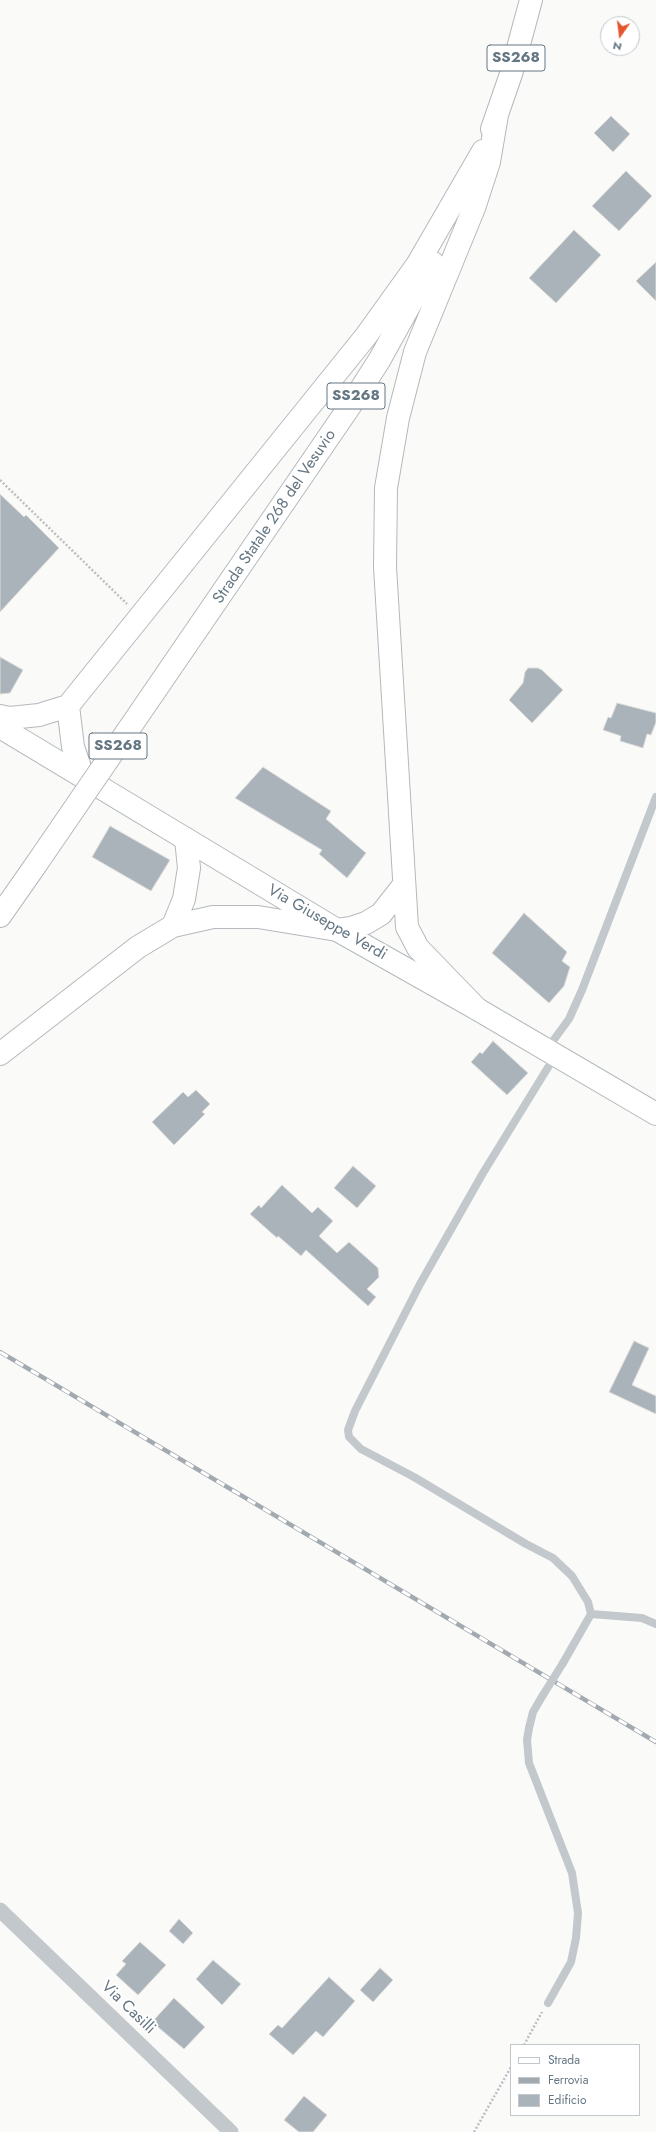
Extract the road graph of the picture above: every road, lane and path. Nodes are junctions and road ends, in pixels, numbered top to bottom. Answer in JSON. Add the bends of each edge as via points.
{"nodes":[{"id":1,"x":531,"y":0,"type":"edge"},
{"id":2,"x":497,"y":115,"type":"junction"},
{"id":3,"x":483,"y":151,"type":"junction"},
{"id":4,"x":0,"y":480,"type":"edge"},
{"id":5,"x":140,"y":617,"type":"junction"},
{"id":6,"x":68,"y":706,"type":"junction"},
{"id":7,"x":0,"y":716,"type":"edge"},
{"id":8,"x":0,"y":727,"type":"edge"},
{"id":9,"x":83,"y":776,"type":"junction"},
{"id":10,"x":656,"y":797,"type":"edge"},
{"id":11,"x":186,"y":839,"type":"junction"},
{"id":12,"x":403,"y":886,"type":"junction"},
{"id":13,"x":0,"y":916,"type":"edge"},
{"id":14,"x":173,"y":926,"type":"junction"},
{"id":15,"x":337,"y":930,"type":"junction"},
{"id":16,"x":477,"y":1009,"type":"junction"},
{"id":17,"x":551,"y":1053,"type":"junction"},
{"id":18,"x":0,"y":1054,"type":"edge"},
{"id":19,"x":656,"y":1114,"type":"edge"},
{"id":20,"x":591,"y":1614,"type":"junction"},
{"id":21,"x":656,"y":1624,"type":"edge"},
{"id":22,"x":0,"y":1910,"type":"edge"},
{"id":23,"x":548,"y":2003,"type":"joint"},
{"id":24,"x":525,"y":2044,"type":"edge"},
{"id":25,"x":510,"y":2069,"type":"edge"},
{"id":26,"x":231,"y":2132,"type":"edge"},
{"id":27,"x":474,"y":2132,"type":"edge"}],
"edges":[{"from":1,"to":2,"type":"main road","name":"Strada Statale 268 del Vesuvio","number":"SS268"},
{"from":2,"to":3,"type":"main road","name":"Strada Statale 268 del Vesuvio","number":"SS268"},
{"from":2,"to":12,"type":"main road","via":[[489,162],[474,208],[415,352],[398,418],[386,488],[385,567]]},
{"from":3,"to":5,"type":"main road","via":[[417,265],[366,336]]},
{"from":3,"to":13,"type":"main road","name":"Strada Statale 268 del Vesuvio","number":"SS268","bridge":true,"via":[[432,265],[380,359],[314,460]]},
{"from":4,"to":5,"type":"path"},
{"from":5,"to":6,"type":"main road"},
{"from":6,"to":7,"type":"main road","via":[[39,715],[10,718]]},
{"from":6,"to":9,"type":"main road","via":[[74,747]]},
{"from":8,"to":9,"type":"main road","name":"Via Giuseppe Verdi"},
{"from":9,"to":11,"type":"main road","name":"Via Giuseppe Verdi"},
{"from":10,"to":17,"type":"lane","via":[[582,990]]},
{"from":11,"to":14,"type":"main road","via":[[189,868],[184,899]]},
{"from":11,"to":15,"type":"main road","name":"Via Giuseppe Verdi"},
{"from":12,"to":15,"type":"main road","via":[[381,914],[366,923]]},
{"from":12,"to":16,"type":"main road","via":[[406,927],[418,948]]},
{"from":14,"to":15,"type":"main road","via":[[213,917],[258,917]]},
{"from":14,"to":18,"type":"main road","via":[[138,947]]},
{"from":15,"to":16,"type":"main road","name":"Via Giuseppe Verdi"},
{"from":16,"to":17,"type":"main road","name":"Via Giuseppe Verdi"},
{"from":17,"to":19,"type":"main road","name":"Via Giuseppe Verdi"},
{"from":17,"to":20,"type":"lane","via":[[420,1284],[348,1430],[349,1437],[361,1449],[553,1558],[572,1576],[588,1602]]},
{"from":20,"to":21,"type":"lane","via":[[642,1618]]},
{"from":20,"to":23,"type":"lane","bridge":true,"via":[[533,1712],[528,1728],[529,1763],[572,1873],[578,1913],[571,1962]]},
{"from":22,"to":26,"type":"street","name":"Via Casilli"},
{"from":23,"to":24,"type":"path"},
{"from":25,"to":27,"type":"path"}]}
